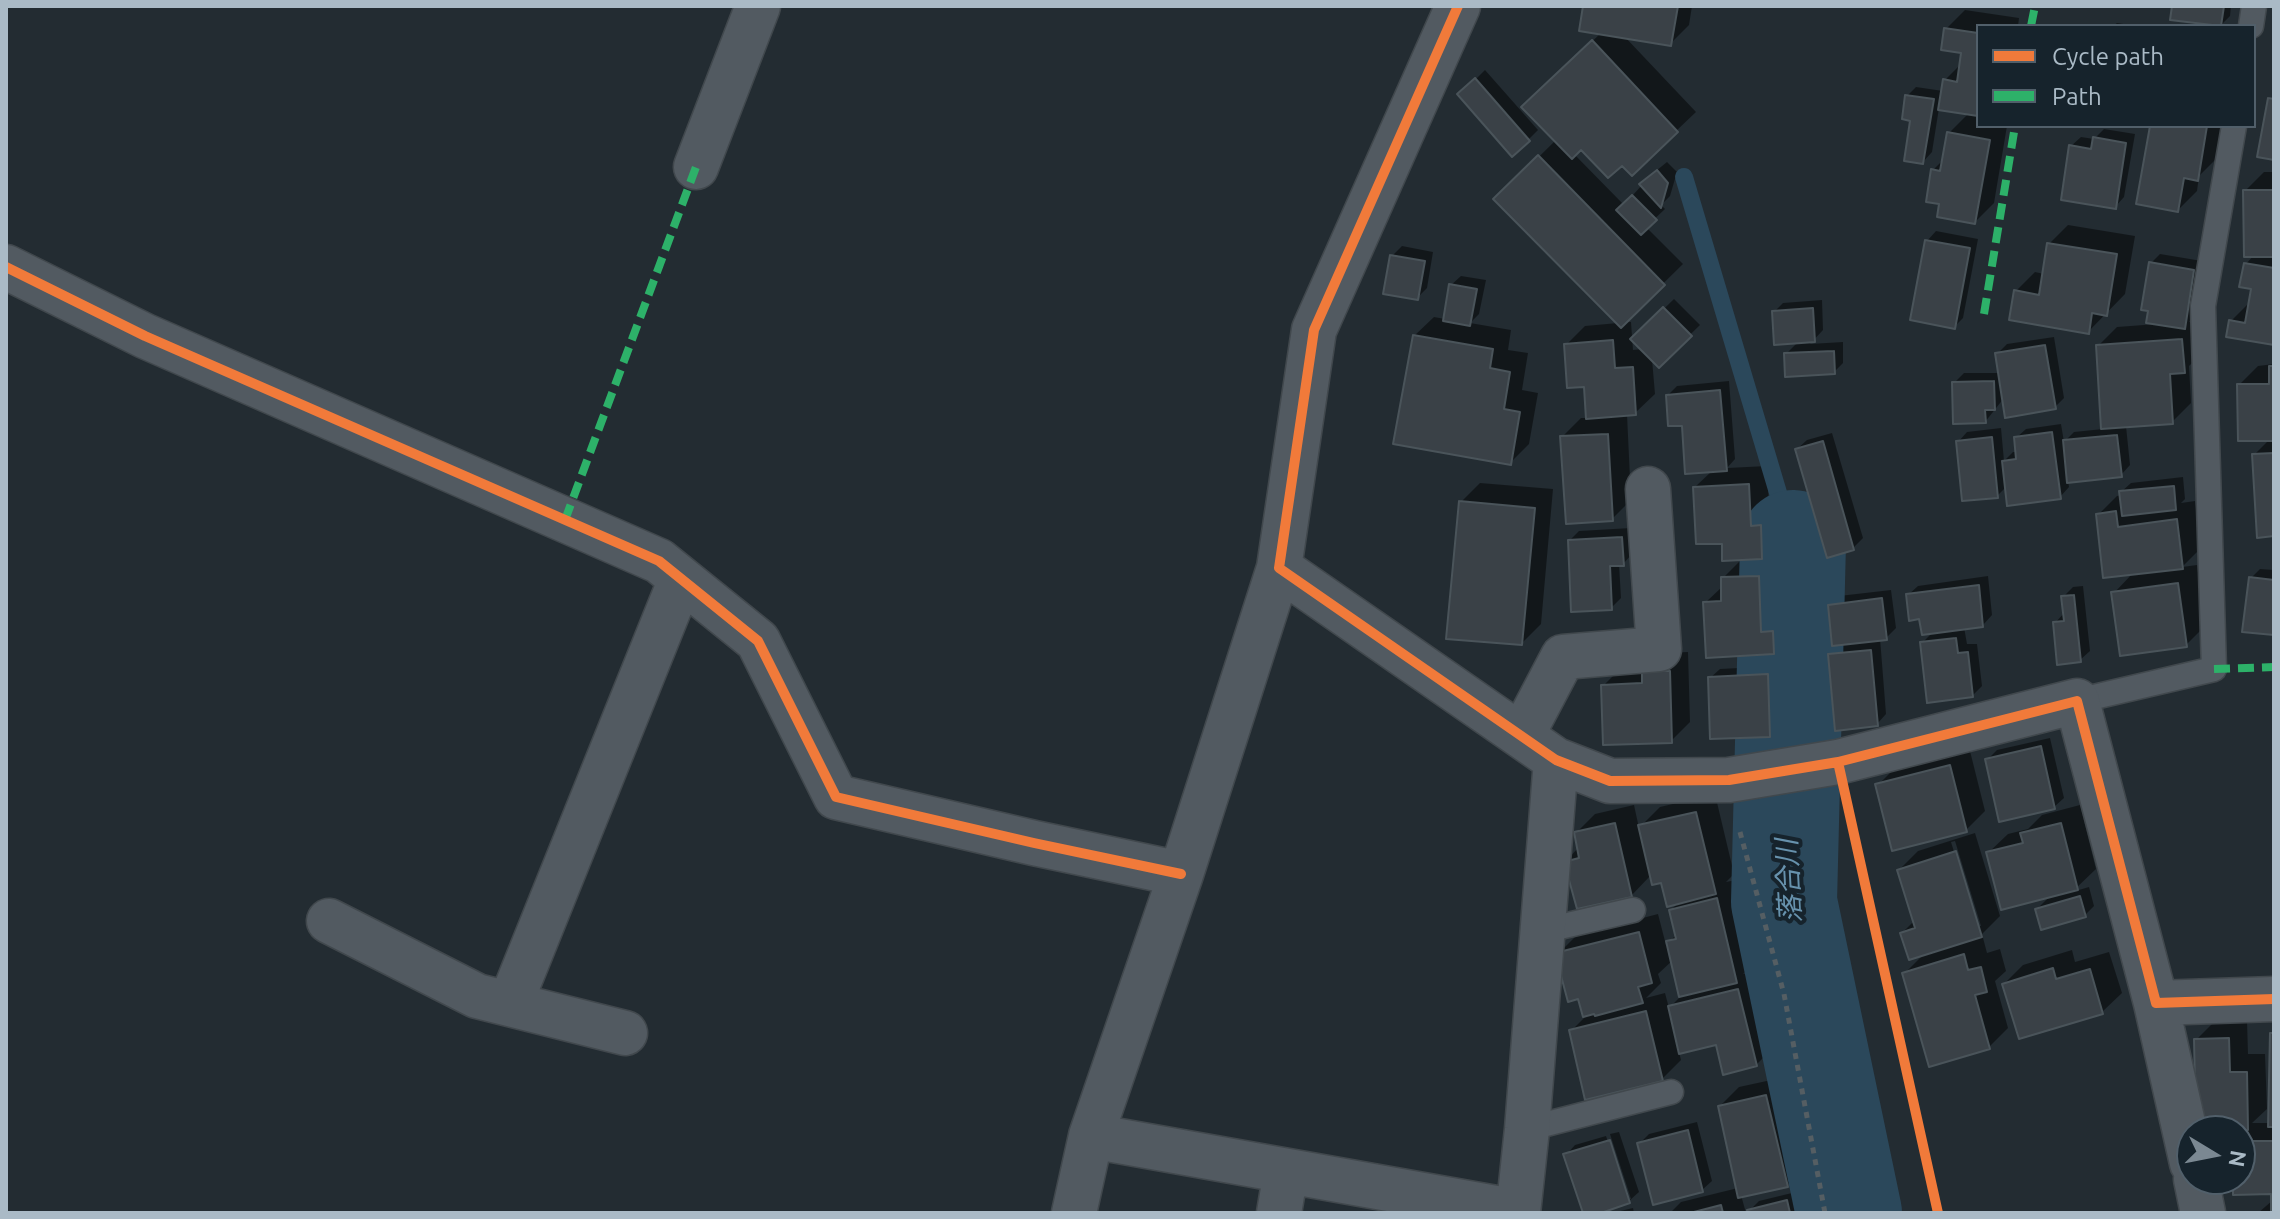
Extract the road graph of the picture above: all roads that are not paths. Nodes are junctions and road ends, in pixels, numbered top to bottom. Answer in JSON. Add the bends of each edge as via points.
{"nodes":[{"id":1,"x":758,"y":6,"type":"edge"},
{"id":2,"x":1458,"y":6,"type":"edge"},
{"id":3,"x":2234,"y":128,"type":"edge"},
{"id":4,"x":696,"y":167,"type":"dead end"},
{"id":5,"x":6,"y":267,"type":"edge"},
{"id":6,"x":1648,"y":489,"type":"dead end"},
{"id":7,"x":1279,"y":568,"type":"junction"},
{"id":8,"x":681,"y":579,"type":"junction"},
{"id":9,"x":2077,"y":701,"type":"junction"},
{"id":10,"x":1539,"y":747,"type":"junction"},
{"id":11,"x":1181,"y":874,"type":"junction"},
{"id":12,"x":1633,"y":910,"type":"dead end"},
{"id":13,"x":329,"y":921,"type":"dead end"},
{"id":14,"x":1542,"y":931,"type":"junction"},
{"id":15,"x":2274,"y":999,"type":"edge"},
{"id":16,"x":2156,"y":1003,"type":"junction"},
{"id":17,"x":510,"y":1004,"type":"junction"},
{"id":18,"x":625,"y":1033,"type":"dead end"},
{"id":19,"x":1671,"y":1092,"type":"dead end"},
{"id":20,"x":2181,"y":1115,"type":"edge"},
{"id":21,"x":1527,"y":1129,"type":"junction"},
{"id":22,"x":1091,"y":1136,"type":"junction"},
{"id":23,"x":1286,"y":1171,"type":"junction"},
{"id":24,"x":1518,"y":1212,"type":"edge"},
{"id":25,"x":1074,"y":1213,"type":"edge"},
{"id":26,"x":1279,"y":1213,"type":"edge"}],
"edges":[{"from":1,"to":4,"type":"street"},
{"from":2,"to":7,"type":"street","via":[[1314,330]]},
{"from":3,"to":9,"type":"lane","via":[[2203,306],[2214,669]]},
{"from":5,"to":8,"type":"street","via":[[145,336],[659,561]]},
{"from":6,"to":10,"type":"street","via":[[1659,649],[1563,657]]},
{"from":7,"to":10,"type":"street"},
{"from":7,"to":11,"type":"street"},
{"from":8,"to":11,"type":"street","via":[[758,641],[836,797]]},
{"from":8,"to":17,"type":"street"},
{"from":9,"to":10,"type":"street","via":[[1838,762],[1729,780],[1610,781]]},
{"from":9,"to":16,"type":"street"},
{"from":10,"to":14,"type":"street"},
{"from":11,"to":22,"type":"street"},
{"from":12,"to":14,"type":"lane"},
{"from":13,"to":17,"type":"street","via":[[477,996]]},
{"from":14,"to":21,"type":"street"},
{"from":15,"to":16,"type":"street"},
{"from":16,"to":20,"type":"street"},
{"from":17,"to":18,"type":"street"},
{"from":19,"to":21,"type":"lane"},
{"from":21,"to":24,"type":"street"},
{"from":22,"to":23,"type":"street"},
{"from":22,"to":25,"type":"street"},
{"from":23,"to":24,"type":"street"},
{"from":23,"to":26,"type":"street"}]}
